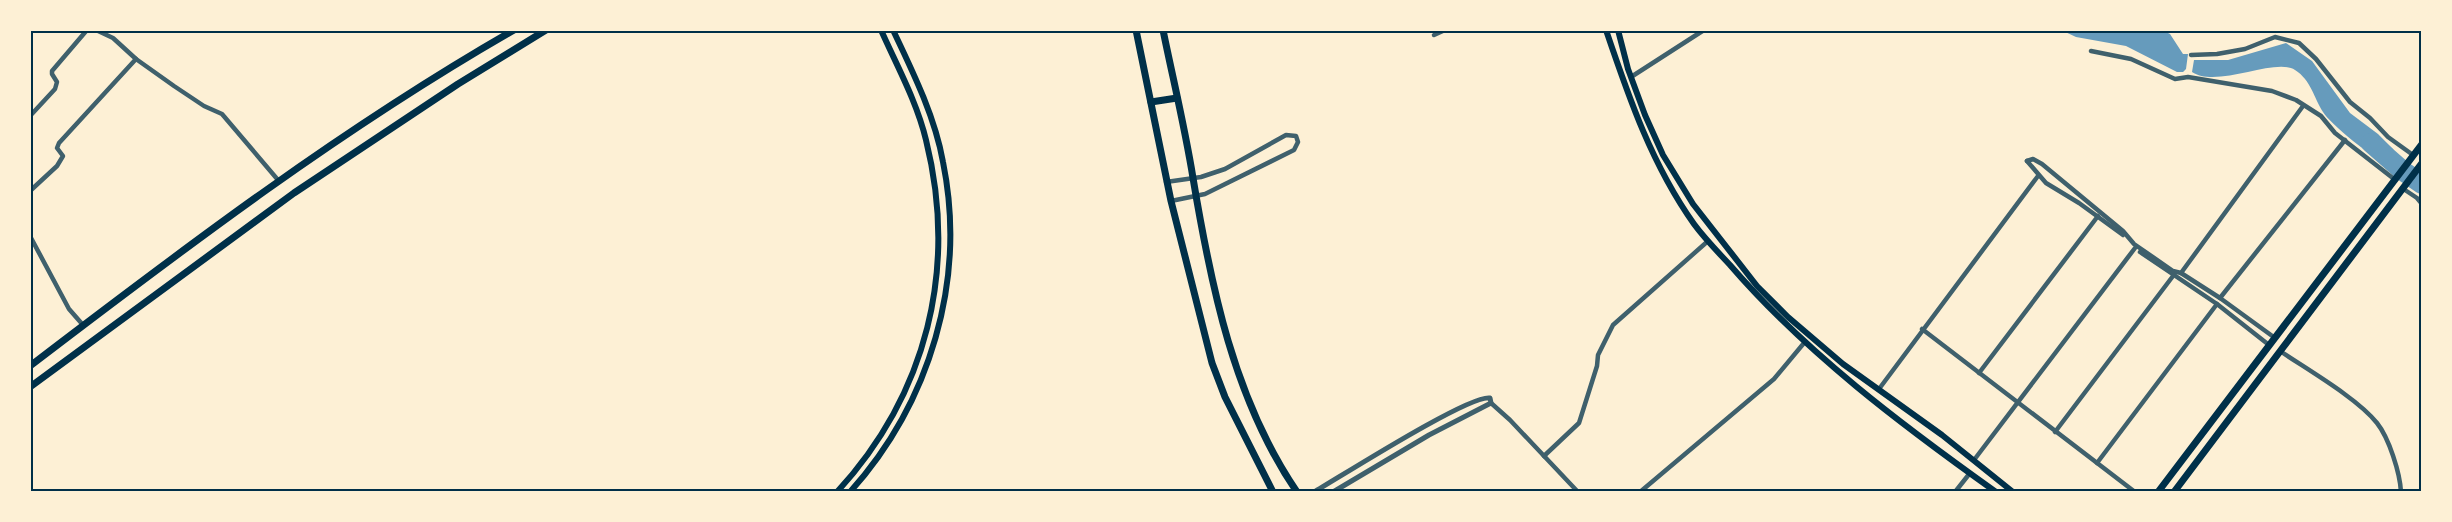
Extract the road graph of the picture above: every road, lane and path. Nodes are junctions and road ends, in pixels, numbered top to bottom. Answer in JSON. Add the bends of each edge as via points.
{"nodes":[{"id":1,"x":87,"y":30,"type":"edge"},
{"id":2,"x":96,"y":30,"type":"edge"},
{"id":3,"x":514,"y":30,"type":"edge"},
{"id":4,"x":546,"y":30,"type":"edge"},
{"id":5,"x":881,"y":30,"type":"edge"},
{"id":6,"x":893,"y":30,"type":"edge"},
{"id":7,"x":1136,"y":30,"type":"edge"},
{"id":8,"x":1163,"y":30,"type":"edge"},
{"id":9,"x":1445,"y":30,"type":"edge"},
{"id":10,"x":1606,"y":30,"type":"edge"},
{"id":11,"x":1618,"y":30,"type":"edge"},
{"id":12,"x":1704,"y":30,"type":"edge"},
{"id":13,"x":1434,"y":35,"type":"dead end"},
{"id":14,"x":2091,"y":51,"type":"dead end"},
{"id":15,"x":2191,"y":55,"type":"dead end"},
{"id":16,"x":136,"y":59,"type":"junction"},
{"id":17,"x":1631,"y":77,"type":"junction"},
{"id":18,"x":1177,"y":98,"type":"junction"},
{"id":19,"x":1151,"y":102,"type":"junction"},
{"id":20,"x":2303,"y":106,"type":"junction"},
{"id":21,"x":30,"y":116,"type":"edge"},
{"id":22,"x":2344,"y":140,"type":"junction"},
{"id":23,"x":2422,"y":144,"type":"edge"},
{"id":24,"x":2411,"y":157,"type":"junction"},
{"id":25,"x":2421,"y":164,"type":"edge"},
{"id":26,"x":2038,"y":176,"type":"junction"},
{"id":27,"x":1193,"y":177,"type":"junction"},
{"id":28,"x":2395,"y":178,"type":"junction"},
{"id":29,"x":278,"y":180,"type":"junction"},
{"id":30,"x":1166,"y":182,"type":"junction"},
{"id":31,"x":2403,"y":186,"type":"junction"},
{"id":32,"x":30,"y":191,"type":"edge"},
{"id":33,"x":1196,"y":197,"type":"junction"},
{"id":34,"x":1171,"y":201,"type":"junction"},
{"id":35,"x":2422,"y":204,"type":"edge"},
{"id":36,"x":2098,"y":216,"type":"junction"},
{"id":37,"x":30,"y":236,"type":"edge"},
{"id":38,"x":1709,"y":241,"type":"junction"},
{"id":39,"x":2135,"y":248,"type":"junction"},
{"id":40,"x":2181,"y":273,"type":"junction"},
{"id":41,"x":2173,"y":276,"type":"junction"},
{"id":42,"x":2220,"y":298,"type":"junction"},
{"id":43,"x":2217,"y":304,"type":"junction"},
{"id":44,"x":83,"y":326,"type":"junction"},
{"id":45,"x":1922,"y":330,"type":"junction"},
{"id":46,"x":2275,"y":338,"type":"junction"},
{"id":47,"x":1804,"y":343,"type":"junction"},
{"id":48,"x":2269,"y":345,"type":"junction"},
{"id":49,"x":2280,"y":351,"type":"junction"},
{"id":50,"x":30,"y":366,"type":"edge"},
{"id":51,"x":1979,"y":373,"type":"junction"},
{"id":52,"x":30,"y":387,"type":"edge"},
{"id":53,"x":1879,"y":389,"type":"junction"},
{"id":54,"x":2017,"y":402,"type":"junction"},
{"id":55,"x":1491,"y":403,"type":"junction"},
{"id":56,"x":2055,"y":432,"type":"junction"},
{"id":57,"x":1544,"y":456,"type":"junction"},
{"id":58,"x":1974,"y":460,"type":"junction"},
{"id":59,"x":2097,"y":463,"type":"junction"},
{"id":60,"x":1970,"y":473,"type":"junction"},
{"id":61,"x":837,"y":492,"type":"edge"},
{"id":62,"x":850,"y":492,"type":"edge"},
{"id":63,"x":1273,"y":492,"type":"edge"},
{"id":64,"x":1297,"y":492,"type":"edge"},
{"id":65,"x":1314,"y":492,"type":"edge"},
{"id":66,"x":1333,"y":492,"type":"edge"},
{"id":67,"x":1578,"y":492,"type":"edge"},
{"id":68,"x":1640,"y":492,"type":"edge"},
{"id":69,"x":1954,"y":492,"type":"edge"},
{"id":70,"x":1996,"y":492,"type":"edge"},
{"id":71,"x":2013,"y":492,"type":"edge"},
{"id":72,"x":2135,"y":492,"type":"edge"},
{"id":73,"x":2158,"y":492,"type":"edge"},
{"id":74,"x":2174,"y":492,"type":"edge"},
{"id":75,"x":2401,"y":492,"type":"edge"}],
"edges":[{"from":1,"to":21,"type":"street","via":[[52,71],[57,82],[55,89]]},
{"from":2,"to":16,"type":"street","via":[[113,38]]},
{"from":3,"to":29,"type":"main road","via":[[439,74]]},
{"from":4,"to":52,"type":"main road","via":[[294,193]]},
{"from":5,"to":61,"type":"main road","via":[[926,138],[938,208],[937,270],[921,352],[900,402],[869,456]]},
{"from":6,"to":62,"type":"main road","via":[[940,146],[949,205],[950,261],[937,332],[920,382],[891,441]]},
{"from":7,"to":19,"type":"main road"},
{"from":8,"to":18,"type":"main road"},
{"from":9,"to":13,"type":"street"},
{"from":10,"to":38,"type":"main road","via":[[1652,153],[1694,224]]},
{"from":11,"to":17,"type":"main road"},
{"from":12,"to":17,"type":"street"},
{"from":14,"to":20,"type":"street","via":[[2140,62],[2175,79],[2188,77],[2279,93]]},
{"from":15,"to":24,"type":"street","via":[[2245,49],[2275,37],[2299,43],[2355,106]]},
{"from":16,"to":29,"type":"street","via":[[222,114]]},
{"from":16,"to":32,"type":"street","via":[[59,143],[57,148],[63,156],[59,163]]},
{"from":17,"to":53,"type":"main road","via":[[1678,183],[1742,268],[1771,302],[1823,348]]},
{"from":18,"to":19,"type":"main road"},
{"from":18,"to":27,"type":"main road"},
{"from":19,"to":30,"type":"main road"},
{"from":20,"to":22,"type":"street","via":[[2321,116]]},
{"from":20,"to":40,"type":"street"},
{"from":22,"to":28,"type":"street"},
{"from":22,"to":42,"type":"street"},
{"from":23,"to":24,"type":"main road"},
{"from":24,"to":28,"type":"main road"},
{"from":25,"to":31,"type":"main road"},
{"from":26,"to":36,"type":"street"},
{"from":26,"to":40,"type":"street","via":[[2027,160],[2042,164],[2134,244]]},
{"from":26,"to":45,"type":"street"},
{"from":27,"to":30,"type":"street"},
{"from":27,"to":33,"type":"main road"},
{"from":27,"to":33,"type":"street","via":[[1225,169],[1286,135],[1296,136],[1294,150]]},
{"from":28,"to":46,"type":"main road"},
{"from":29,"to":44,"type":"main road"},
{"from":30,"to":34,"type":"main road"},
{"from":31,"to":35,"type":"street"},
{"from":31,"to":49,"type":"main road"},
{"from":33,"to":34,"type":"street"},
{"from":33,"to":64,"type":"main road","via":[[1237,371],[1269,444]]},
{"from":34,"to":63,"type":"main road","via":[[1212,363]]},
{"from":36,"to":39,"type":"street"},
{"from":36,"to":51,"type":"street"},
{"from":37,"to":44,"type":"street","via":[[69,309]]},
{"from":38,"to":47,"type":"main road"},
{"from":38,"to":57,"type":"street","via":[[1613,325],[1599,355],[1579,423]]},
{"from":39,"to":41,"type":"street"},
{"from":39,"to":54,"type":"street"},
{"from":40,"to":42,"type":"street"},
{"from":41,"to":43,"type":"street"},
{"from":41,"to":56,"type":"street"},
{"from":42,"to":46,"type":"street"},
{"from":43,"to":48,"type":"street"},
{"from":43,"to":59,"type":"street"},
{"from":44,"to":50,"type":"main road"},
{"from":45,"to":51,"type":"street"},
{"from":45,"to":53,"type":"street"},
{"from":46,"to":48,"type":"main road"},
{"from":47,"to":60,"type":"main road"},
{"from":47,"to":68,"type":"street","via":[[1774,379]]},
{"from":48,"to":73,"type":"main road"},
{"from":49,"to":74,"type":"main road"},
{"from":49,"to":75,"type":"street","via":[[2378,424],[2393,454]]},
{"from":51,"to":54,"type":"street"},
{"from":53,"to":58,"type":"main road"},
{"from":54,"to":56,"type":"street"},
{"from":54,"to":58,"type":"street"},
{"from":55,"to":57,"type":"street"},
{"from":55,"to":65,"type":"street","via":[[1486,398],[1472,402]]},
{"from":55,"to":66,"type":"street"},
{"from":56,"to":59,"type":"street"},
{"from":57,"to":67,"type":"street"},
{"from":58,"to":71,"type":"main road"},
{"from":59,"to":72,"type":"street"},
{"from":60,"to":69,"type":"street"},
{"from":60,"to":70,"type":"main road"}]}
